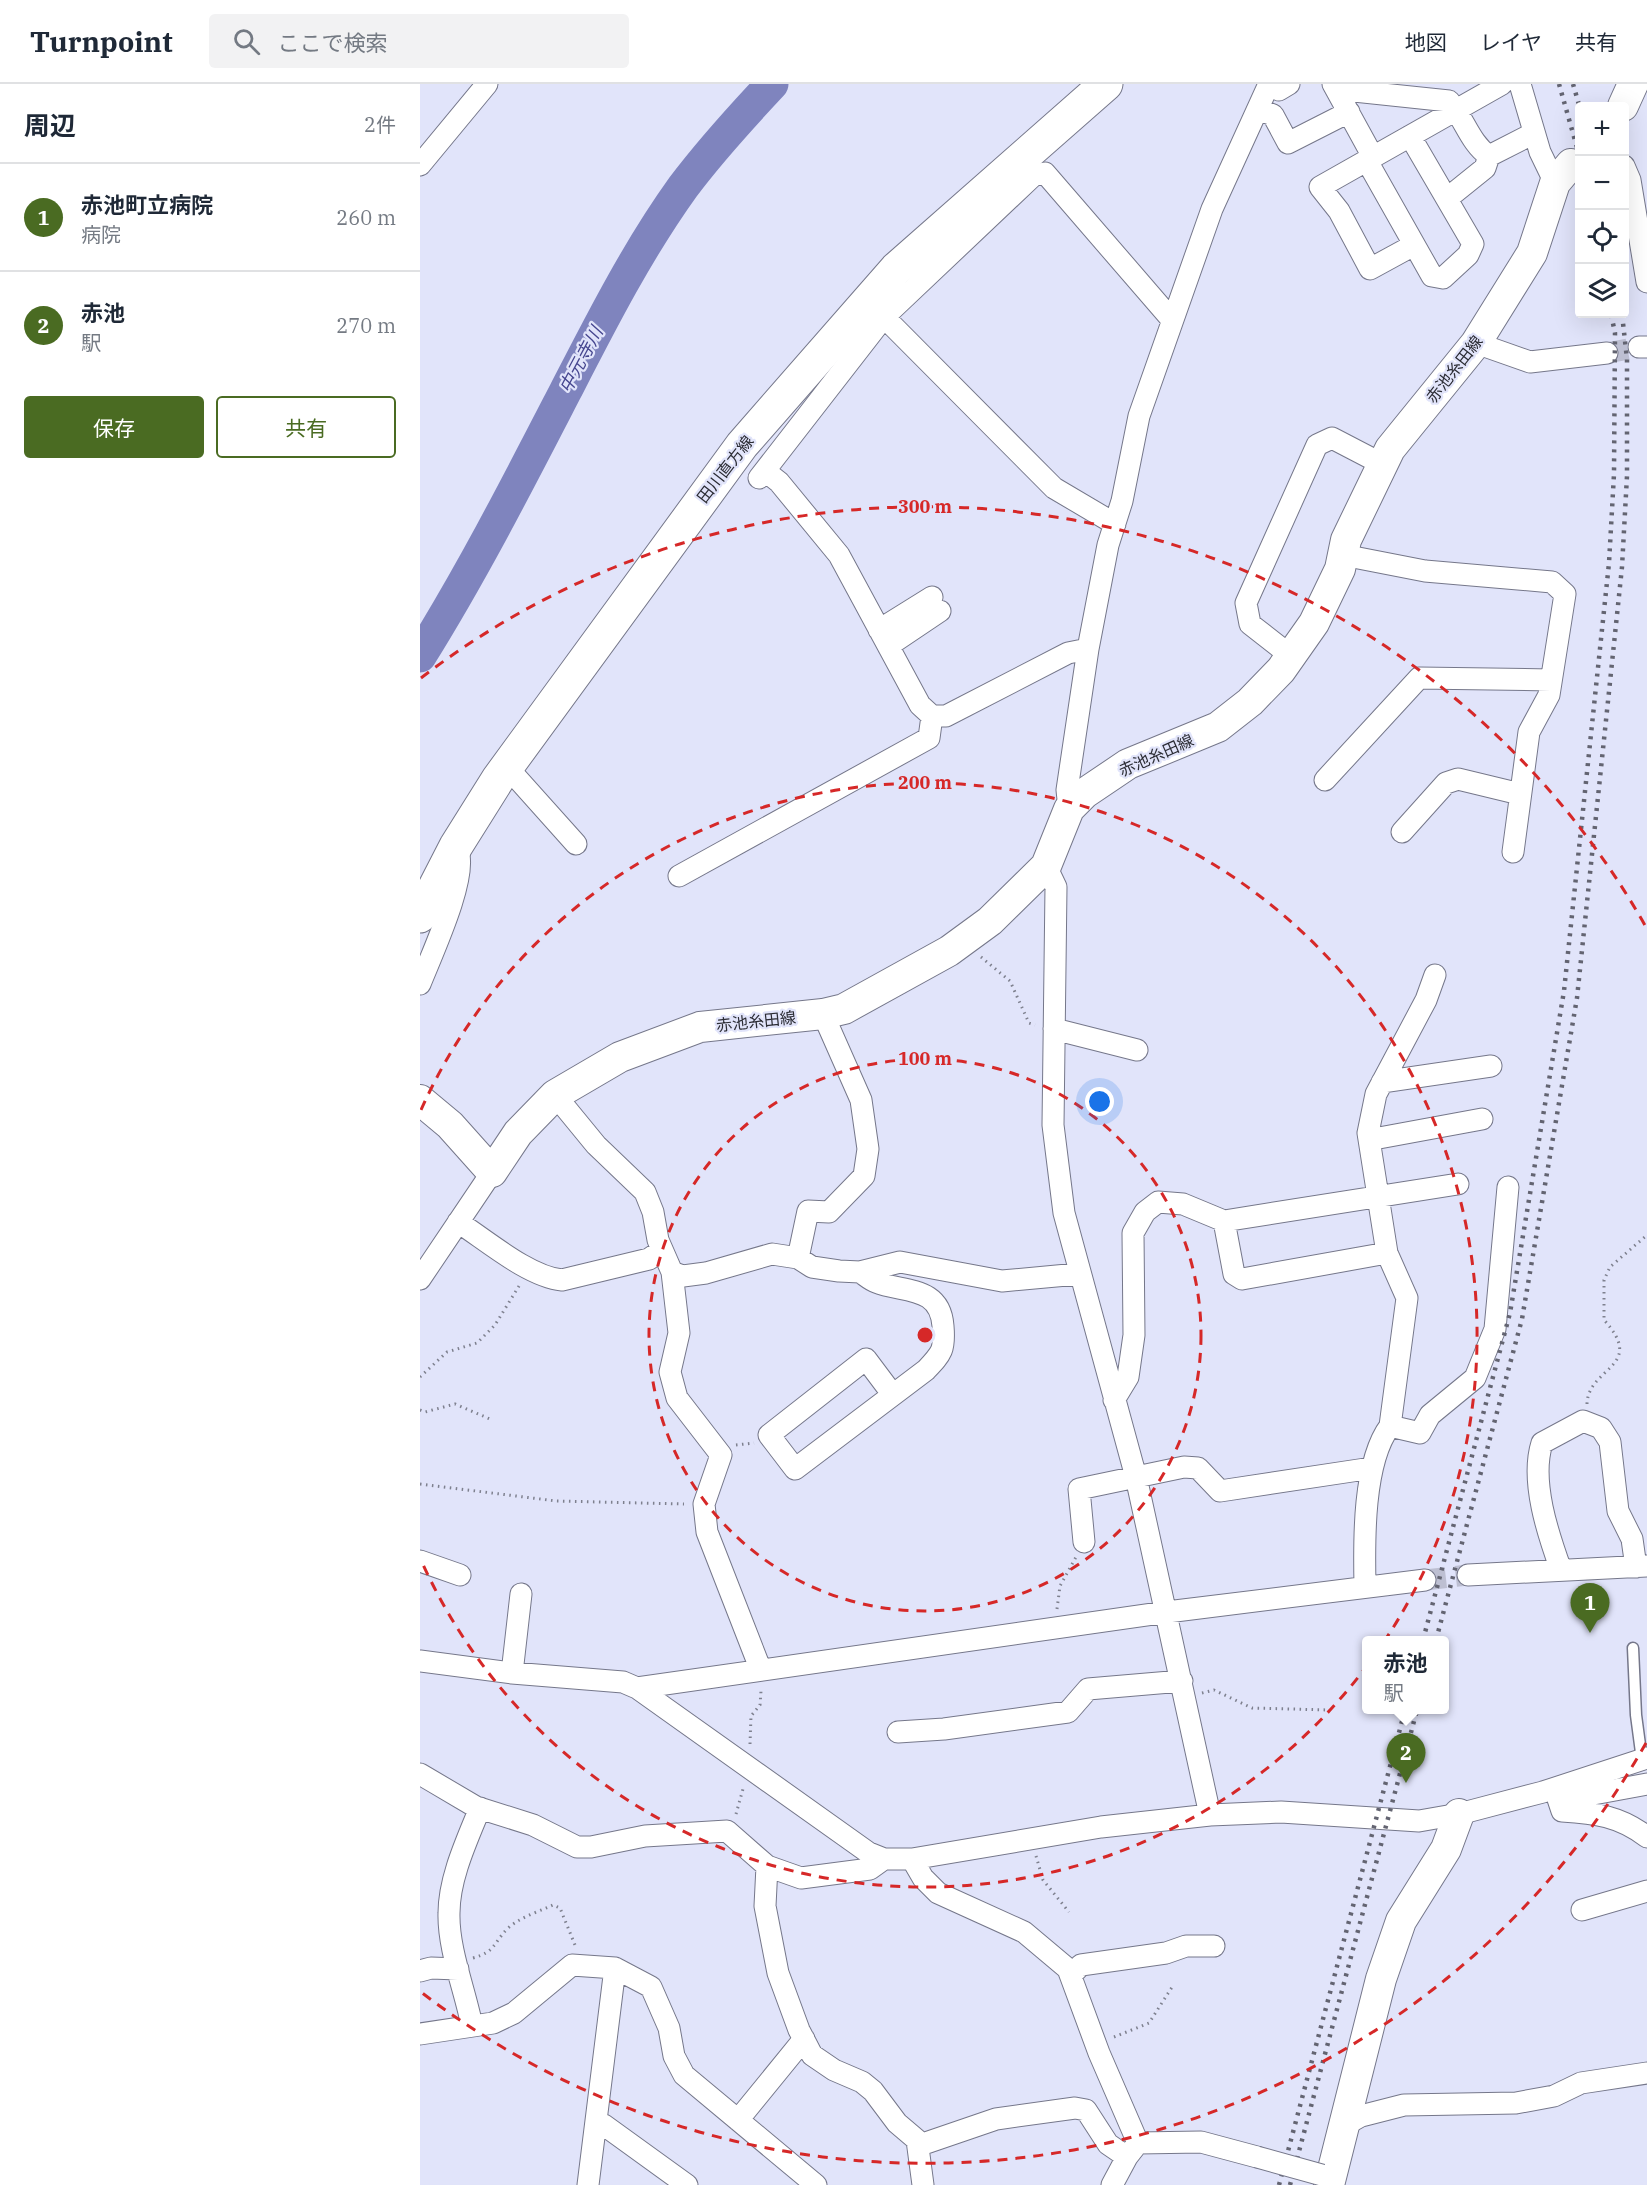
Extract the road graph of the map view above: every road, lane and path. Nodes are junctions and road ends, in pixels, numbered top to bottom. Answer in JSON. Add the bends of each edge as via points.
{"nodes":[{"id":1,"x":487,"y":84,"type":"edge"},
{"id":2,"x":1106,"y":84,"type":"edge"},
{"id":3,"x":1276,"y":84,"type":"edge"},
{"id":4,"x":1502,"y":84,"type":"edge"},
{"id":5,"x":1520,"y":84,"type":"edge"},
{"id":6,"x":1633,"y":84,"type":"edge"},
{"id":7,"x":1341,"y":98,"type":"edge"},
{"id":8,"x":1625,"y":102,"type":"edge"},
{"id":9,"x":1258,"y":109,"type":"junction"},
{"id":10,"x":1456,"y":109,"type":"junction"},
{"id":11,"x":1534,"y":133,"type":"junction"},
{"id":12,"x":1410,"y":136,"type":"junction"},
{"id":13,"x":1489,"y":156,"type":"junction"},
{"id":14,"x":1370,"y":159,"type":"junction"},
{"id":15,"x":421,"y":166,"type":"edge"},
{"id":16,"x":1563,"y":174,"type":"joint"},
{"id":17,"x":1629,"y":178,"type":"edge"},
{"id":18,"x":1449,"y":197,"type":"junction"},
{"id":19,"x":1414,"y":245,"type":"junction"},
{"id":20,"x":1647,"y":282,"type":"edge"},
{"id":21,"x":884,"y":317,"type":"junction"},
{"id":22,"x":1172,"y":320,"type":"junction"},
{"id":23,"x":1476,"y":343,"type":"junction"},
{"id":24,"x":1607,"y":353,"type":"tunnel mouth"},
{"id":25,"x":1382,"y":464,"type":"junction"},
{"id":26,"x":1115,"y":524,"type":"junction"},
{"id":27,"x":1343,"y":555,"type":"junction"},
{"id":28,"x":936,"y":604,"type":"dead end"},
{"id":29,"x":884,"y":638,"type":"junction"},
{"id":30,"x":1088,"y":649,"type":"junction"},
{"id":31,"x":1291,"y":656,"type":"junction"},
{"id":32,"x":1551,"y":680,"type":"junction"},
{"id":33,"x":932,"y":716,"type":"junction"},
{"id":34,"x":507,"y":767,"type":"junction"},
{"id":35,"x":1325,"y":780,"type":"dead end"},
{"id":36,"x":1520,"y":794,"type":"junction"},
{"id":37,"x":1069,"y":809,"type":"junction"},
{"id":38,"x":1402,"y":832,"type":"dead end"},
{"id":39,"x":576,"y":844,"type":"dead end"},
{"id":40,"x":456,"y":846,"type":"junction"},
{"id":41,"x":1513,"y":852,"type":"dead end"},
{"id":42,"x":1046,"y":866,"type":"junction"},
{"id":43,"x":679,"y":876,"type":"dead end"},
{"id":44,"x":420,"y":916,"type":"edge"},
{"id":45,"x":964,"y":940,"type":"junction"},
{"id":46,"x":1435,"y":975,"type":"dead end"},
{"id":47,"x":420,"y":984,"type":"edge"},
{"id":48,"x":822,"y":1014,"type":"junction"},
{"id":49,"x":1054,"y":1029,"type":"junction"},
{"id":50,"x":1137,"y":1050,"type":"dead end"},
{"id":51,"x":1491,"y":1066,"type":"dead end"},
{"id":52,"x":1382,"y":1082,"type":"junction"},
{"id":53,"x":555,"y":1095,"type":"junction"},
{"id":54,"x":420,"y":1100,"type":"edge"},
{"id":55,"x":1482,"y":1119,"type":"dead end"},
{"id":56,"x":1368,"y":1133,"type":"junction"},
{"id":57,"x":492,"y":1172,"type":"junction"},
{"id":58,"x":1458,"y":1184,"type":"dead end"},
{"id":59,"x":1508,"y":1187,"type":"dead end"},
{"id":60,"x":1377,"y":1199,"type":"junction"},
{"id":61,"x":1224,"y":1221,"type":"junction"},
{"id":62,"x":458,"y":1222,"type":"junction"},
{"id":63,"x":1647,"y":1235,"type":"edge"},
{"id":64,"x":662,"y":1250,"type":"junction"},
{"id":65,"x":1387,"y":1253,"type":"junction"},
{"id":66,"x":798,"y":1258,"type":"junction"},
{"id":67,"x":531,"y":1269,"type":"junction"},
{"id":68,"x":672,"y":1272,"type":"junction"},
{"id":69,"x":860,"y":1272,"type":"junction"},
{"id":70,"x":1078,"y":1274,"type":"junction"},
{"id":71,"x":420,"y":1279,"type":"edge"},
{"id":72,"x":1622,"y":1334,"type":"dead end"},
{"id":73,"x":1618,"y":1367,"type":"dead end"},
{"id":74,"x":420,"y":1377,"type":"edge"},
{"id":75,"x":893,"y":1395,"type":"junction"},
{"id":76,"x":1114,"y":1400,"type":"junction"},
{"id":77,"x":420,"y":1410,"type":"edge"},
{"id":78,"x":490,"y":1419,"type":"dead end"},
{"id":79,"x":1587,"y":1421,"type":"junction"},
{"id":80,"x":1390,"y":1426,"type":"junction"},
{"id":81,"x":768,"y":1436,"type":"junction"},
{"id":82,"x":711,"y":1438,"type":"junction"},
{"id":83,"x":1372,"y":1468,"type":"junction"},
{"id":84,"x":1136,"y":1477,"type":"junction"},
{"id":85,"x":420,"y":1484,"type":"edge"},
{"id":86,"x":704,"y":1504,"type":"junction"},
{"id":87,"x":1084,"y":1542,"type":"joint"},
{"id":88,"x":420,"y":1561,"type":"edge"},
{"id":89,"x":1642,"y":1567,"type":"edge"},
{"id":90,"x":1562,"y":1570,"type":"junction"},
{"id":91,"x":460,"y":1575,"type":"dead end"},
{"id":92,"x":1468,"y":1575,"type":"tunnel mouth"},
{"id":93,"x":1425,"y":1580,"type":"tunnel mouth"},
{"id":94,"x":1365,"y":1585,"type":"junction"},
{"id":95,"x":521,"y":1594,"type":"dead end"},
{"id":96,"x":1167,"y":1612,"type":"junction"},
{"id":97,"x":1051,"y":1628,"type":"junction"},
{"id":98,"x":1633,"y":1648,"type":"dead end"},
{"id":99,"x":420,"y":1661,"type":"edge"},
{"id":100,"x":760,"y":1668,"type":"junction"},
{"id":101,"x":512,"y":1673,"type":"junction"},
{"id":102,"x":637,"y":1688,"type":"junction"},
{"id":103,"x":1189,"y":1688,"type":"junction"},
{"id":104,"x":1329,"y":1710,"type":"dead end"},
{"id":105,"x":898,"y":1732,"type":"dead end"},
{"id":106,"x":1645,"y":1759,"type":"edge"},
{"id":107,"x":749,"y":1769,"type":"junction"},
{"id":108,"x":420,"y":1774,"type":"edge"},
{"id":109,"x":1647,"y":1784,"type":"edge"},
{"id":110,"x":1550,"y":1792,"type":"junction"},
{"id":111,"x":480,"y":1808,"type":"junction"},
{"id":112,"x":1459,"y":1814,"type":"junction"},
{"id":113,"x":1210,"y":1815,"type":"junction"},
{"id":114,"x":727,"y":1831,"type":"junction"},
{"id":115,"x":1647,"y":1837,"type":"edge"},
{"id":116,"x":1035,"y":1852,"type":"dead end"},
{"id":117,"x":884,"y":1859,"type":"junction"},
{"id":118,"x":912,"y":1859,"type":"junction"},
{"id":119,"x":767,"y":1866,"type":"junction"},
{"id":120,"x":1647,"y":1891,"type":"edge"},
{"id":121,"x":1582,"y":1910,"type":"dead end"},
{"id":122,"x":1069,"y":1912,"type":"dead end"},
{"id":123,"x":1214,"y":1946,"type":"dead end"},
{"id":124,"x":572,"y":1965,"type":"junction"},
{"id":125,"x":457,"y":1966,"type":"junction"},
{"id":126,"x":615,"y":1968,"type":"junction"},
{"id":127,"x":420,"y":1971,"type":"edge"},
{"id":128,"x":1071,"y":1975,"type":"junction"},
{"id":129,"x":1174,"y":1984,"type":"dead end"},
{"id":130,"x":472,"y":2026,"type":"junction"},
{"id":131,"x":420,"y":2034,"type":"edge"},
{"id":132,"x":804,"y":2039,"type":"junction"},
{"id":133,"x":1095,"y":2040,"type":"junction"},
{"id":134,"x":1647,"y":2073,"type":"edge"},
{"id":135,"x":738,"y":2120,"type":"junction"},
{"id":136,"x":596,"y":2124,"type":"junction"},
{"id":137,"x":1343,"y":2126,"type":"junction"},
{"id":138,"x":920,"y":2145,"type":"junction"},
{"id":139,"x":1132,"y":2150,"type":"junction"},
{"id":140,"x":657,"y":2163,"type":"junction"},
{"id":141,"x":1327,"y":2179,"type":"edge"},
{"id":142,"x":588,"y":2185,"type":"edge"},
{"id":143,"x":654,"y":2185,"type":"edge"},
{"id":144,"x":687,"y":2185,"type":"edge"},
{"id":145,"x":816,"y":2185,"type":"edge"},
{"id":146,"x":923,"y":2185,"type":"edge"},
{"id":147,"x":1112,"y":2185,"type":"edge"}],
"edges":[{"from":1,"to":15,"type":"street"},
{"from":2,"to":34,"type":"main road","name":"田川直方線","via":[[896,269],[749,436]]},
{"from":3,"to":9,"type":"street"},
{"from":4,"to":10,"type":"street"},
{"from":5,"to":11,"type":"street"},
{"from":6,"to":8,"type":"main road"},
{"from":7,"to":9,"type":"street","via":[[1288,143],[1273,116]]},
{"from":7,"to":10,"type":"street","via":[[1354,91],[1449,101]]},
{"from":7,"to":14,"type":"street"},
{"from":9,"to":22,"type":"street","via":[[1212,210]]},
{"from":10,"to":12,"type":"street"},
{"from":10,"to":13,"type":"street","via":[[1479,149]]},
{"from":11,"to":13,"type":"street"},
{"from":11,"to":16,"type":"street"},
{"from":12,"to":14,"type":"street"},
{"from":12,"to":18,"type":"street"},
{"from":13,"to":18,"type":"street","via":[[1485,168]]},
{"from":14,"to":19,"type":"street"},
{"from":14,"to":19,"type":"street","via":[[1320,187],[1339,211],[1370,269]]},
{"from":16,"to":23,"type":"main road","name":"赤池糸田線","via":[[1532,253]]},
{"from":17,"to":20,"type":"street"},
{"from":18,"to":19,"type":"street","via":[[1473,244],[1468,255],[1443,278],[1432,276]]},
{"from":21,"to":22,"type":"street","via":[[1034,175],[1045,173]]},
{"from":21,"to":26,"type":"street","via":[[1054,488]]},
{"from":21,"to":29,"type":"street","via":[[762,475],[779,482],[839,555]]},
{"from":22,"to":26,"type":"street","via":[[1139,417]]},
{"from":23,"to":24,"type":"street","via":[[1530,362]]},
{"from":23,"to":25,"type":"main road","name":"赤池糸田線"},
{"from":25,"to":27,"type":"main road","name":"赤池糸田線"},
{"from":25,"to":31,"type":"street","via":[[1332,438],[1317,445],[1245,603],[1250,624]]},
{"from":26,"to":30,"type":"street"},
{"from":27,"to":31,"type":"main road","name":"赤池糸田線","via":[[1314,623]]},
{"from":27,"to":32,"type":"street","via":[[1425,571],[1552,582],[1565,594]]},
{"from":28,"to":29,"type":"street"},
{"from":29,"to":33,"type":"street","via":[[920,705]]},
{"from":30,"to":33,"type":"street","via":[[1068,653],[946,716]]},
{"from":30,"to":37,"type":"street","via":[[1067,790]]},
{"from":31,"to":37,"type":"main road","name":"赤池糸田線","via":[[1250,702],[1218,727],[1128,764],[1085,793]]},
{"from":32,"to":35,"type":"street","via":[[1419,678]]},
{"from":32,"to":36,"type":"street","via":[[1549,695],[1529,732]]},
{"from":33,"to":43,"type":"street","via":[[929,738]]},
{"from":34,"to":39,"type":"street"},
{"from":34,"to":40,"type":"main road","name":"田川直方線"},
{"from":36,"to":38,"type":"street","via":[[1458,779],[1446,783]]},
{"from":36,"to":41,"type":"street"},
{"from":37,"to":42,"type":"main road","name":"赤池糸田線"},
{"from":40,"to":44,"type":"main road","name":"田川直方線"},
{"from":40,"to":47,"type":"street","via":[[462,863],[450,908]]},
{"from":42,"to":45,"type":"main road","name":"赤池糸田線","via":[[990,921]]},
{"from":42,"to":49,"type":"street","via":[[1056,888]]},
{"from":45,"to":48,"type":"main road","name":"赤池糸田線","via":[[844,1009]]},
{"from":45,"to":49,"type":"path","via":[[1010,981],[1029,1023]]},
{"from":46,"to":52,"type":"street","via":[[1426,1000]]},
{"from":48,"to":53,"type":"main road","name":"赤池糸田線","via":[[700,1027],[620,1057]]},
{"from":48,"to":66,"type":"street","via":[[861,1100],[868,1149],[864,1176],[828,1212],[808,1211]]},
{"from":49,"to":50,"type":"street"},
{"from":49,"to":70,"type":"street","via":[[1053,1125],[1064,1213]]},
{"from":51,"to":52,"type":"street"},
{"from":52,"to":56,"type":"street"},
{"from":53,"to":57,"type":"main road","name":"赤池糸田線","via":[[518,1134]]},
{"from":53,"to":64,"type":"street","via":[[596,1145],[645,1192]]},
{"from":54,"to":57,"type":"main road","via":[[450,1125]]},
{"from":55,"to":56,"type":"street","via":[[1379,1138]]},
{"from":56,"to":60,"type":"street"},
{"from":57,"to":62,"type":"street"},
{"from":58,"to":60,"type":"street"},
{"from":59,"to":80,"type":"street","via":[[1495,1329],[1475,1378],[1430,1415],[1420,1433]]},
{"from":60,"to":61,"type":"street"},
{"from":60,"to":65,"type":"street"},
{"from":61,"to":65,"type":"street","via":[[1234,1274],[1242,1279]]},
{"from":61,"to":76,"type":"street","via":[[1183,1204],[1158,1202],[1145,1212],[1133,1233],[1134,1335],[1128,1377]]},
{"from":62,"to":67,"type":"street"},
{"from":62,"to":71,"type":"street"},
{"from":63,"to":72,"type":"path","via":[[1610,1267],[1604,1280],[1604,1320]]},
{"from":64,"to":67,"type":"street","via":[[649,1259],[562,1280]]},
{"from":64,"to":68,"type":"street"},
{"from":65,"to":80,"type":"street","via":[[1407,1298]]},
{"from":66,"to":68,"type":"street","via":[[772,1254],[706,1273],[683,1276]]},
{"from":66,"to":69,"type":"street","via":[[812,1266]]},
{"from":67,"to":74,"type":"path","via":[[495,1325],[477,1343],[447,1352]]},
{"from":68,"to":82,"type":"street","via":[[678,1333],[670,1372],[677,1398]]},
{"from":69,"to":70,"type":"street","via":[[900,1262],[1002,1281]]},
{"from":69,"to":75,"type":"street","via":[[875,1282],[909,1288],[929,1298],[942,1313],[942,1353]]},
{"from":70,"to":76,"type":"street"},
{"from":73,"to":79,"type":"path","via":[[1596,1384],[1587,1397]]},
{"from":75,"to":81,"type":"street","via":[[795,1469]]},
{"from":75,"to":81,"type":"street","via":[[866,1359]]},
{"from":76,"to":84,"type":"street"},
{"from":77,"to":78,"type":"path","via":[[455,1404]]},
{"from":79,"to":89,"type":"street","via":[[1601,1428],[1610,1442],[1618,1510]]},
{"from":79,"to":90,"type":"street","via":[[1542,1443],[1539,1455],[1542,1508]]},
{"from":80,"to":83,"type":"street","via":[[1380,1440]]},
{"from":81,"to":82,"type":"path","via":[[751,1444],[734,1445]]},
{"from":82,"to":86,"type":"street","via":[[721,1455]]},
{"from":83,"to":84,"type":"street","via":[[1220,1491],[1198,1468],[1184,1467]]},
{"from":83,"to":94,"type":"street","via":[[1364,1550]]},
{"from":84,"to":87,"type":"street","via":[[1078,1489]]},
{"from":84,"to":96,"type":"street"},
{"from":85,"to":86,"type":"path","via":[[556,1501]]},
{"from":86,"to":100,"type":"street","via":[[707,1532]]},
{"from":87,"to":97,"type":"path","via":[[1060,1586]]},
{"from":88,"to":91,"type":"street"},
{"from":89,"to":90,"type":"street"},
{"from":90,"to":92,"type":"street"},
{"from":93,"to":94,"type":"street"},
{"from":94,"to":96,"type":"street"},
{"from":95,"to":101,"type":"street"},
{"from":96,"to":97,"type":"street"},
{"from":96,"to":103,"type":"street"},
{"from":97,"to":100,"type":"street"},
{"from":98,"to":106,"type":"lane","via":[[1636,1715]]},
{"from":99,"to":101,"type":"street"},
{"from":100,"to":102,"type":"street"},
{"from":100,"to":107,"type":"path","via":[[761,1696],[760,1705],[751,1716]]},
{"from":101,"to":102,"type":"street","via":[[623,1682]]},
{"from":102,"to":107,"type":"street"},
{"from":103,"to":104,"type":"path","via":[[1214,1690],[1252,1708]]},
{"from":103,"to":105,"type":"street","via":[[1088,1689],[1068,1712]]},
{"from":103,"to":113,"type":"street"},
{"from":106,"to":110,"type":"street"},
{"from":107,"to":114,"type":"path"},
{"from":107,"to":117,"type":"street"},
{"from":108,"to":111,"type":"street"},
{"from":109,"to":110,"type":"street","via":[[1588,1795]]},
{"from":110,"to":112,"type":"street"},
{"from":110,"to":115,"type":"street","via":[[1562,1811],[1618,1818]]},
{"from":111,"to":114,"type":"street","via":[[533,1825],[577,1846],[591,1847],[645,1836]]},
{"from":111,"to":125,"type":"street","via":[[451,1892],[449,1914]]},
{"from":112,"to":113,"type":"street","via":[[1419,1821],[1281,1812]]},
{"from":112,"to":137,"type":"main road","via":[[1446,1850],[1401,1921],[1381,1979]]},
{"from":113,"to":118,"type":"street","via":[[1101,1827]]},
{"from":114,"to":119,"type":"street"},
{"from":116,"to":122,"type":"path","via":[[1043,1880]]},
{"from":117,"to":118,"type":"street"},
{"from":117,"to":119,"type":"street","via":[[870,1869],[801,1878]]},
{"from":118,"to":128,"type":"street","via":[[938,1893],[1024,1932]]},
{"from":119,"to":132,"type":"street","via":[[765,1906],[778,1973]]},
{"from":120,"to":121,"type":"street"},
{"from":123,"to":128,"type":"street","via":[[1186,1946],[1166,1953],[1081,1965]]},
{"from":124,"to":125,"type":"path","via":[[575,1945],[560,1908],[554,1905],[526,1916],[508,1929],[488,1953]]},
{"from":124,"to":126,"type":"street"},
{"from":124,"to":130,"type":"street","via":[[514,2013],[493,2023]]},
{"from":125,"to":127,"type":"street"},
{"from":125,"to":130,"type":"street"},
{"from":126,"to":135,"type":"street","via":[[651,1987],[684,2075]]},
{"from":126,"to":136,"type":"street"},
{"from":128,"to":133,"type":"street"},
{"from":129,"to":133,"type":"path","via":[[1149,2023],[1120,2036]]},
{"from":130,"to":131,"type":"street"},
{"from":132,"to":135,"type":"street"},
{"from":132,"to":138,"type":"street","via":[[812,2055],[873,2091]]},
{"from":133,"to":139,"type":"street"},
{"from":134,"to":137,"type":"street","via":[[1589,2082],[1554,2096],[1516,2103],[1404,2105],[1361,2116]]},
{"from":135,"to":145,"type":"street"},
{"from":136,"to":140,"type":"street","via":[[604,2125]]},
{"from":136,"to":142,"type":"street"},
{"from":137,"to":141,"type":"main road"},
{"from":138,"to":139,"type":"street","via":[[996,2119],[1075,2108],[1086,2110],[1108,2144]]},
{"from":138,"to":146,"type":"street"},
{"from":139,"to":141,"type":"street","bridge":true,"via":[[1201,2142]]},
{"from":139,"to":147,"type":"street"},
{"from":140,"to":143,"type":"street"},
{"from":140,"to":144,"type":"street"}]}
